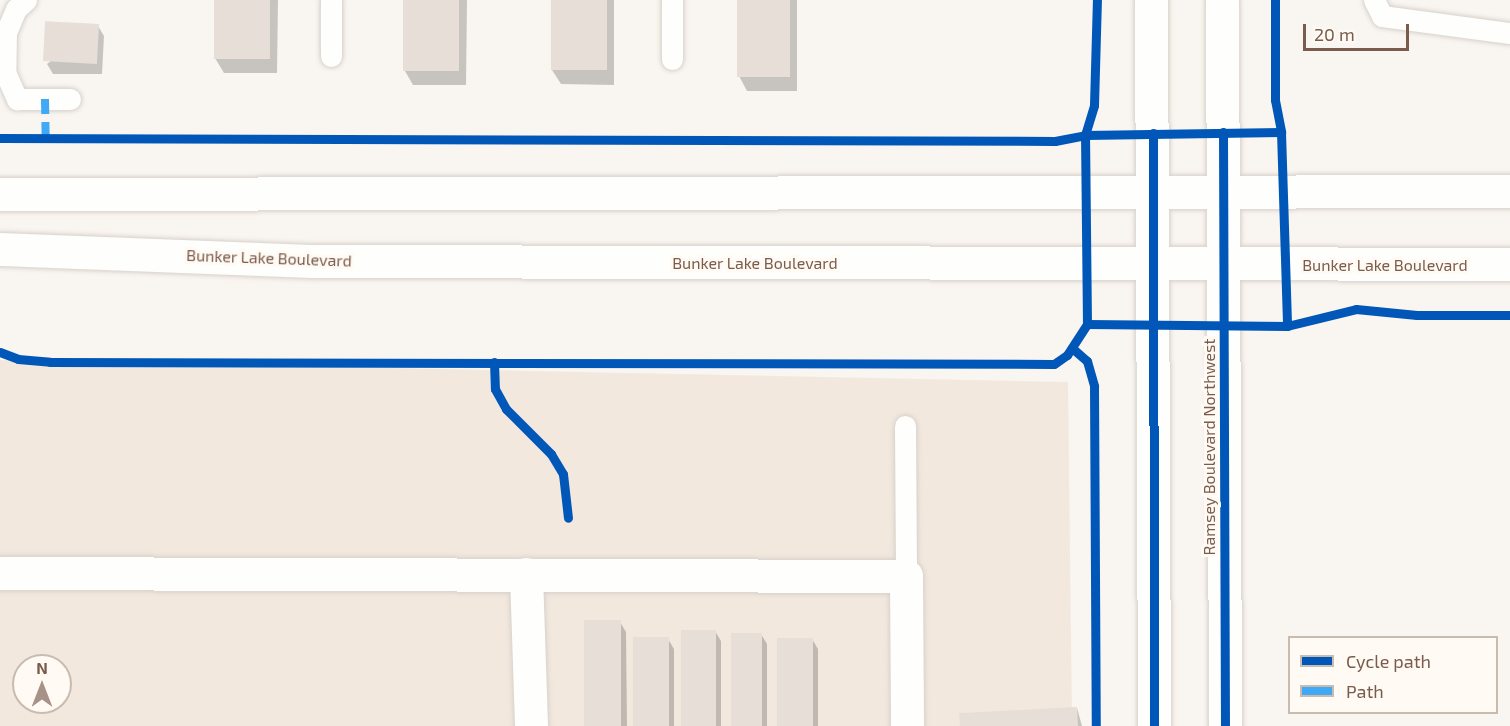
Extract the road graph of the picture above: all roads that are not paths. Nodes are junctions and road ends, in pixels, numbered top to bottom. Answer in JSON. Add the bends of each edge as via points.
{"nodes":[{"id":1,"x":26,"y":0,"type":"edge"},
{"id":2,"x":331,"y":0,"type":"edge"},
{"id":3,"x":672,"y":0,"type":"edge"},
{"id":4,"x":1151,"y":0,"type":"edge"},
{"id":5,"x":1222,"y":0,"type":"edge"},
{"id":6,"x":1374,"y":0,"type":"edge"},
{"id":7,"x":1510,"y":33,"type":"edge"},
{"id":8,"x":331,"y":56,"type":"dead end"},
{"id":9,"x":672,"y":59,"type":"dead end"},
{"id":10,"x":70,"y":99,"type":"dead end"},
{"id":11,"x":1510,"y":191,"type":"edge"},
{"id":12,"x":1152,"y":192,"type":"junction"},
{"id":13,"x":1224,"y":192,"type":"junction"},
{"id":14,"x":0,"y":194,"type":"edge"},
{"id":15,"x":0,"y":249,"type":"edge"},
{"id":16,"x":1510,"y":264,"type":"edge"},
{"id":17,"x":1154,"y":265,"type":"junction"},
{"id":18,"x":1225,"y":265,"type":"junction"},
{"id":19,"x":905,"y":426,"type":"dead end"},
{"id":20,"x":0,"y":573,"type":"edge"},
{"id":21,"x":526,"y":574,"type":"junction"},
{"id":22,"x":906,"y":576,"type":"junction"},
{"id":23,"x":531,"y":726,"type":"edge"},
{"id":24,"x":907,"y":726,"type":"edge"},
{"id":25,"x":1154,"y":726,"type":"edge"},
{"id":26,"x":1225,"y":726,"type":"edge"}],
"edges":[{"from":1,"to":10,"type":"lane","via":[[16,9],[6,33],[5,72],[17,99]]},
{"from":2,"to":8,"type":"lane"},
{"from":3,"to":9,"type":"lane"},
{"from":4,"to":12,"type":"main road"},
{"from":5,"to":13,"type":"main road","name":"Ramsey Boulevard Northwest"},
{"from":6,"to":7,"type":"lane","via":[[1382,16]]},
{"from":11,"to":13,"type":"main road"},
{"from":12,"to":13,"type":"main road"},
{"from":12,"to":14,"type":"main road"},
{"from":12,"to":17,"type":"main road"},
{"from":13,"to":18,"type":"main road","name":"Ramsey Boulevard Northwest"},
{"from":15,"to":17,"type":"main road","name":"Bunker Lake Boulevard","via":[[314,261]]},
{"from":16,"to":18,"type":"main road","name":"Bunker Lake Boulevard"},
{"from":17,"to":18,"type":"main road","name":"Bunker Lake Boulevard"},
{"from":17,"to":25,"type":"main road"},
{"from":18,"to":26,"type":"main road","name":"Ramsey Boulevard Northwest"},
{"from":19,"to":22,"type":"lane"},
{"from":20,"to":21,"type":"main road"},
{"from":21,"to":22,"type":"main road"},
{"from":21,"to":23,"type":"main road"},
{"from":22,"to":24,"type":"main road"}]}
